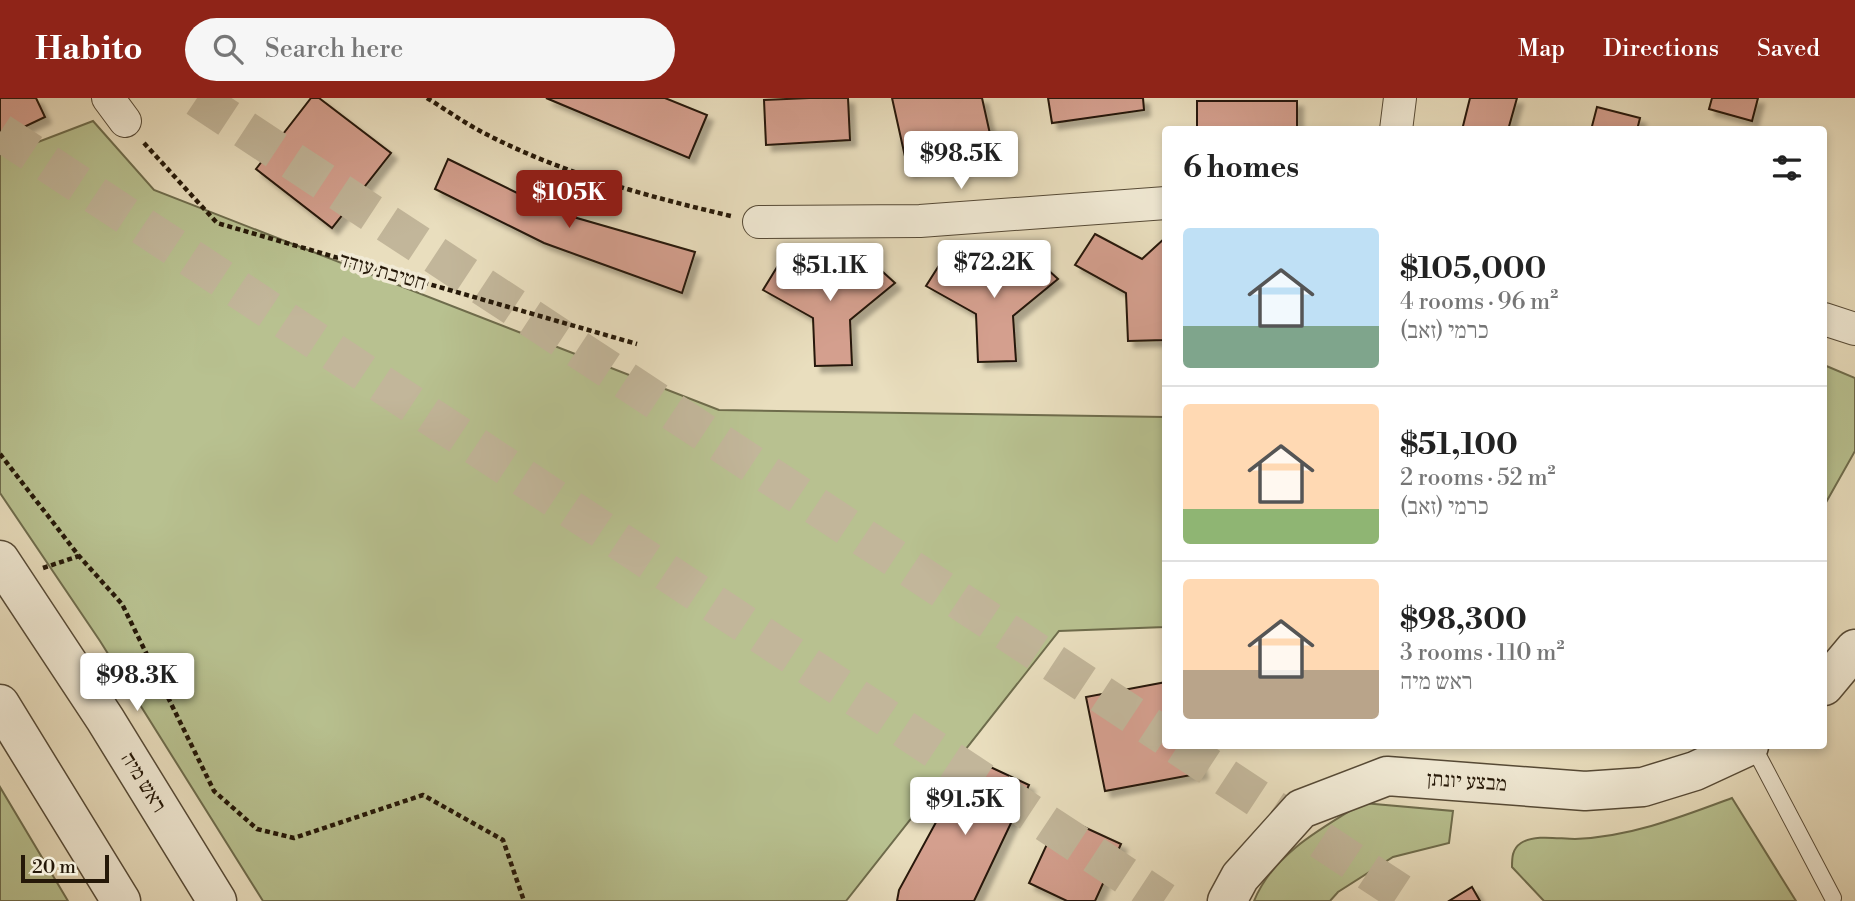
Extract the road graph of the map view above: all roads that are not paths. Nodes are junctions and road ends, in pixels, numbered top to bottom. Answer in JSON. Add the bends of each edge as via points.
{"nodes":[{"id":1,"x":1400,"y":98,"type":"edge"},
{"id":2,"x":1396,"y":126,"type":"edge"},
{"id":3,"x":1162,"y":203,"type":"edge"},
{"id":4,"x":759,"y":222,"type":"road end"},
{"id":5,"x":1827,"y":320,"type":"edge"},
{"id":6,"x":1855,"y":329,"type":"edge"},
{"id":7,"x":0,"y":560,"type":"edge"},
{"id":8,"x":1855,"y":649,"type":"edge"},
{"id":9,"x":1827,"y":682,"type":"edge"},
{"id":10,"x":0,"y":704,"type":"edge"},
{"id":11,"x":1744,"y":749,"type":"edge"},
{"id":12,"x":1753,"y":749,"type":"edge"},
{"id":13,"x":1833,"y":898,"type":"dead end"},
{"id":14,"x":121,"y":901,"type":"edge"},
{"id":15,"x":217,"y":901,"type":"edge"},
{"id":16,"x":1227,"y":901,"type":"edge"}],
"edges":[{"from":1,"to":2,"type":"street"},
{"from":3,"to":4,"type":"street","via":[[920,221]]},
{"from":5,"to":6,"type":"street"},
{"from":7,"to":15,"type":"street","name":"ראש מיה","via":[[106,719]]},
{"from":8,"to":9,"type":"street"},
{"from":10,"to":14,"type":"street"},
{"from":11,"to":16,"type":"street","name":"מבצע יונתן","via":[[1643,787],[1586,791],[1387,776],[1301,809],[1241,877]]},
{"from":12,"to":13,"type":"lane"}]}
